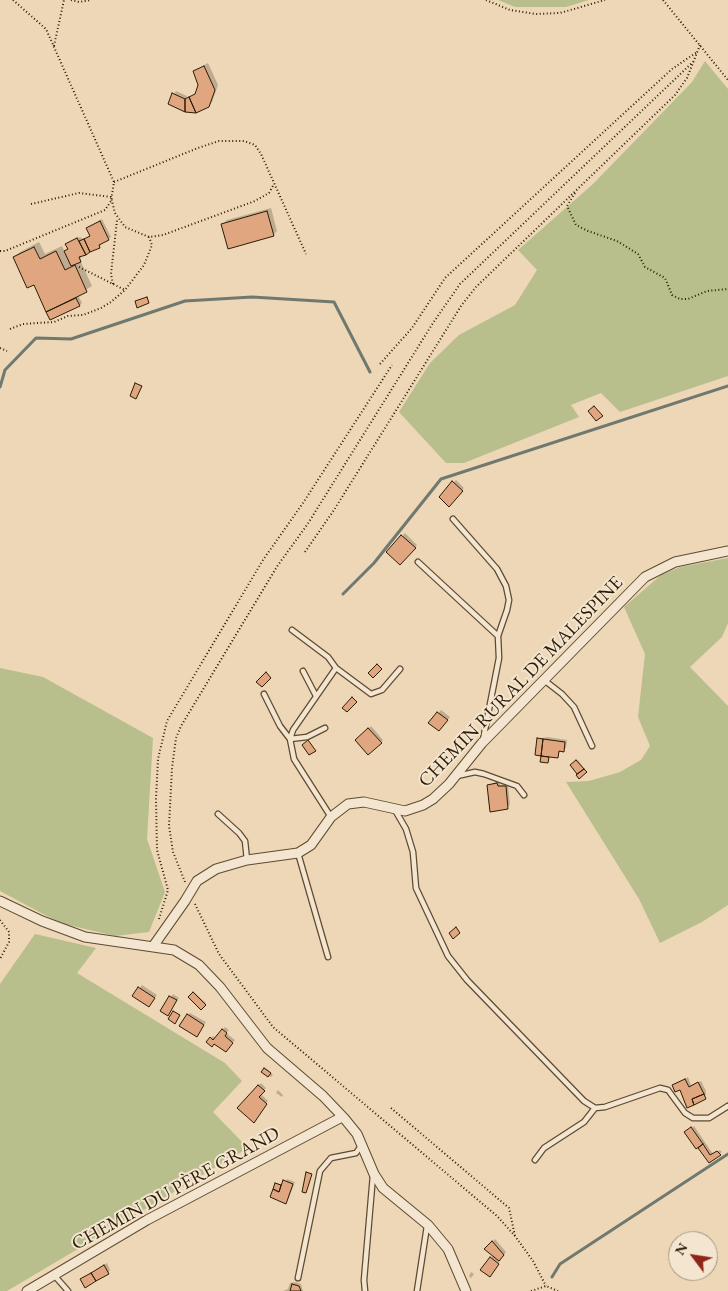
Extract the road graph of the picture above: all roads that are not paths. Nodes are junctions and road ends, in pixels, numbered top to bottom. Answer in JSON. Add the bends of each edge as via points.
{"nodes":[{"id":1,"x":453,"y":519,"type":"dead end"},
{"id":2,"x":728,"y":551,"type":"edge"},
{"id":3,"x":418,"y":562,"type":"dead end"},
{"id":4,"x":292,"y":630,"type":"dead end"},
{"id":5,"x":498,"y":636,"type":"junction"},
{"id":6,"x":336,"y":668,"type":"junction"},
{"id":7,"x":400,"y":669,"type":"dead end"},
{"id":8,"x":303,"y":671,"type":"dead end"},
{"id":9,"x":544,"y":680,"type":"junction"},
{"id":10,"x":264,"y":694,"type":"dead end"},
{"id":11,"x":316,"y":696,"type":"junction"},
{"id":12,"x":325,"y":728,"type":"dead end"},
{"id":13,"x":290,"y":739,"type":"junction"},
{"id":14,"x":482,"y":743,"type":"junction"},
{"id":15,"x":592,"y":746,"type":"dead end"},
{"id":16,"x":453,"y":777,"type":"junction"},
{"id":17,"x":524,"y":795,"type":"dead end"},
{"id":18,"x":395,"y":810,"type":"junction"},
{"id":19,"x":218,"y":814,"type":"dead end"},
{"id":20,"x":331,"y":817,"type":"junction"},
{"id":21,"x":298,"y":853,"type":"junction"},
{"id":22,"x":247,"y":860,"type":"junction"},
{"id":23,"x":0,"y":901,"type":"edge"},
{"id":24,"x":154,"y":945,"type":"junction"},
{"id":25,"x":328,"y":957,"type":"dead end"},
{"id":26,"x":728,"y":1106,"type":"edge"},
{"id":27,"x":595,"y":1108,"type":"junction"},
{"id":28,"x":342,"y":1117,"type":"junction"},
{"id":29,"x":362,"y":1145,"type":"junction"},
{"id":30,"x":535,"y":1160,"type":"dead end"},
{"id":31,"x":374,"y":1174,"type":"junction"},
{"id":32,"x":428,"y":1225,"type":"junction"},
{"id":33,"x":54,"y":1275,"type":"junction"},
{"id":34,"x":298,"y":1278,"type":"dead end"},
{"id":35,"x":27,"y":1291,"type":"edge"},
{"id":36,"x":68,"y":1291,"type":"edge"},
{"id":37,"x":365,"y":1291,"type":"edge"},
{"id":38,"x":417,"y":1291,"type":"edge"},
{"id":39,"x":466,"y":1291,"type":"edge"}],
"edges":[{"from":1,"to":5,"type":"lane","via":[[497,569],[506,586],[509,600]]},
{"from":2,"to":9,"type":"street","name":"CHEMIN RURAL DE MALESPINE","via":[[674,562],[645,577]]},
{"from":3,"to":5,"type":"lane"},
{"from":4,"to":6,"type":"lane","via":[[328,657]]},
{"from":5,"to":14,"type":"lane","via":[[498,658]]},
{"from":6,"to":7,"type":"lane","via":[[371,694],[382,690]]},
{"from":6,"to":11,"type":"lane"},
{"from":8,"to":11,"type":"lane"},
{"from":9,"to":14,"type":"street","name":"CHEMIN RURAL DE MALESPINE"},
{"from":9,"to":15,"type":"lane","via":[[574,707]]},
{"from":10,"to":13,"type":"lane"},
{"from":11,"to":13,"type":"lane"},
{"from":12,"to":13,"type":"lane","via":[[307,737]]},
{"from":13,"to":20,"type":"lane","via":[[294,759]]},
{"from":14,"to":16,"type":"street","name":"CHEMIN RURAL DE MALESPINE"},
{"from":16,"to":17,"type":"lane","via":[[475,772],[484,774],[517,786]]},
{"from":16,"to":18,"type":"street","name":"CHEMIN RURAL DE MALESPINE","via":[[444,789],[423,805],[405,811]]},
{"from":18,"to":20,"type":"street","name":"CHEMIN RURAL DE MALESPINE","via":[[359,802],[348,804]]},
{"from":18,"to":27,"type":"lane","via":[[406,829],[413,852],[416,888],[448,956],[538,1055]]},
{"from":19,"to":22,"type":"lane","via":[[239,833],[244,841]]},
{"from":20,"to":21,"type":"street","name":"CHEMIN RURAL DE MALESPINE","via":[[311,845]]},
{"from":21,"to":22,"type":"street"},
{"from":21,"to":25,"type":"lane"},
{"from":22,"to":24,"type":"street","via":[[204,875]]},
{"from":23,"to":24,"type":"street","via":[[42,922],[85,937]]},
{"from":24,"to":28,"type":"street","via":[[186,956],[210,975],[267,1048],[324,1096]]},
{"from":26,"to":27,"type":"lane","via":[[708,1118],[693,1118],[685,1113],[668,1090],[660,1088]]},
{"from":27,"to":30,"type":"lane","via":[[584,1122],[544,1148]]},
{"from":28,"to":29,"type":"street"},
{"from":28,"to":33,"type":"street","name":"CHEMIN DU PÈRE GRAND","via":[[147,1220]]},
{"from":29,"to":31,"type":"street"},
{"from":29,"to":34,"type":"lane","via":[[356,1153],[331,1158],[320,1171]]},
{"from":31,"to":32,"type":"street","via":[[387,1194]]},
{"from":31,"to":37,"type":"lane"},
{"from":32,"to":38,"type":"lane"},
{"from":32,"to":39,"type":"street","via":[[448,1249]]},
{"from":33,"to":35,"type":"street","name":"CHEMIN DU PÈRE GRAND"},
{"from":33,"to":36,"type":"lane"}]}
